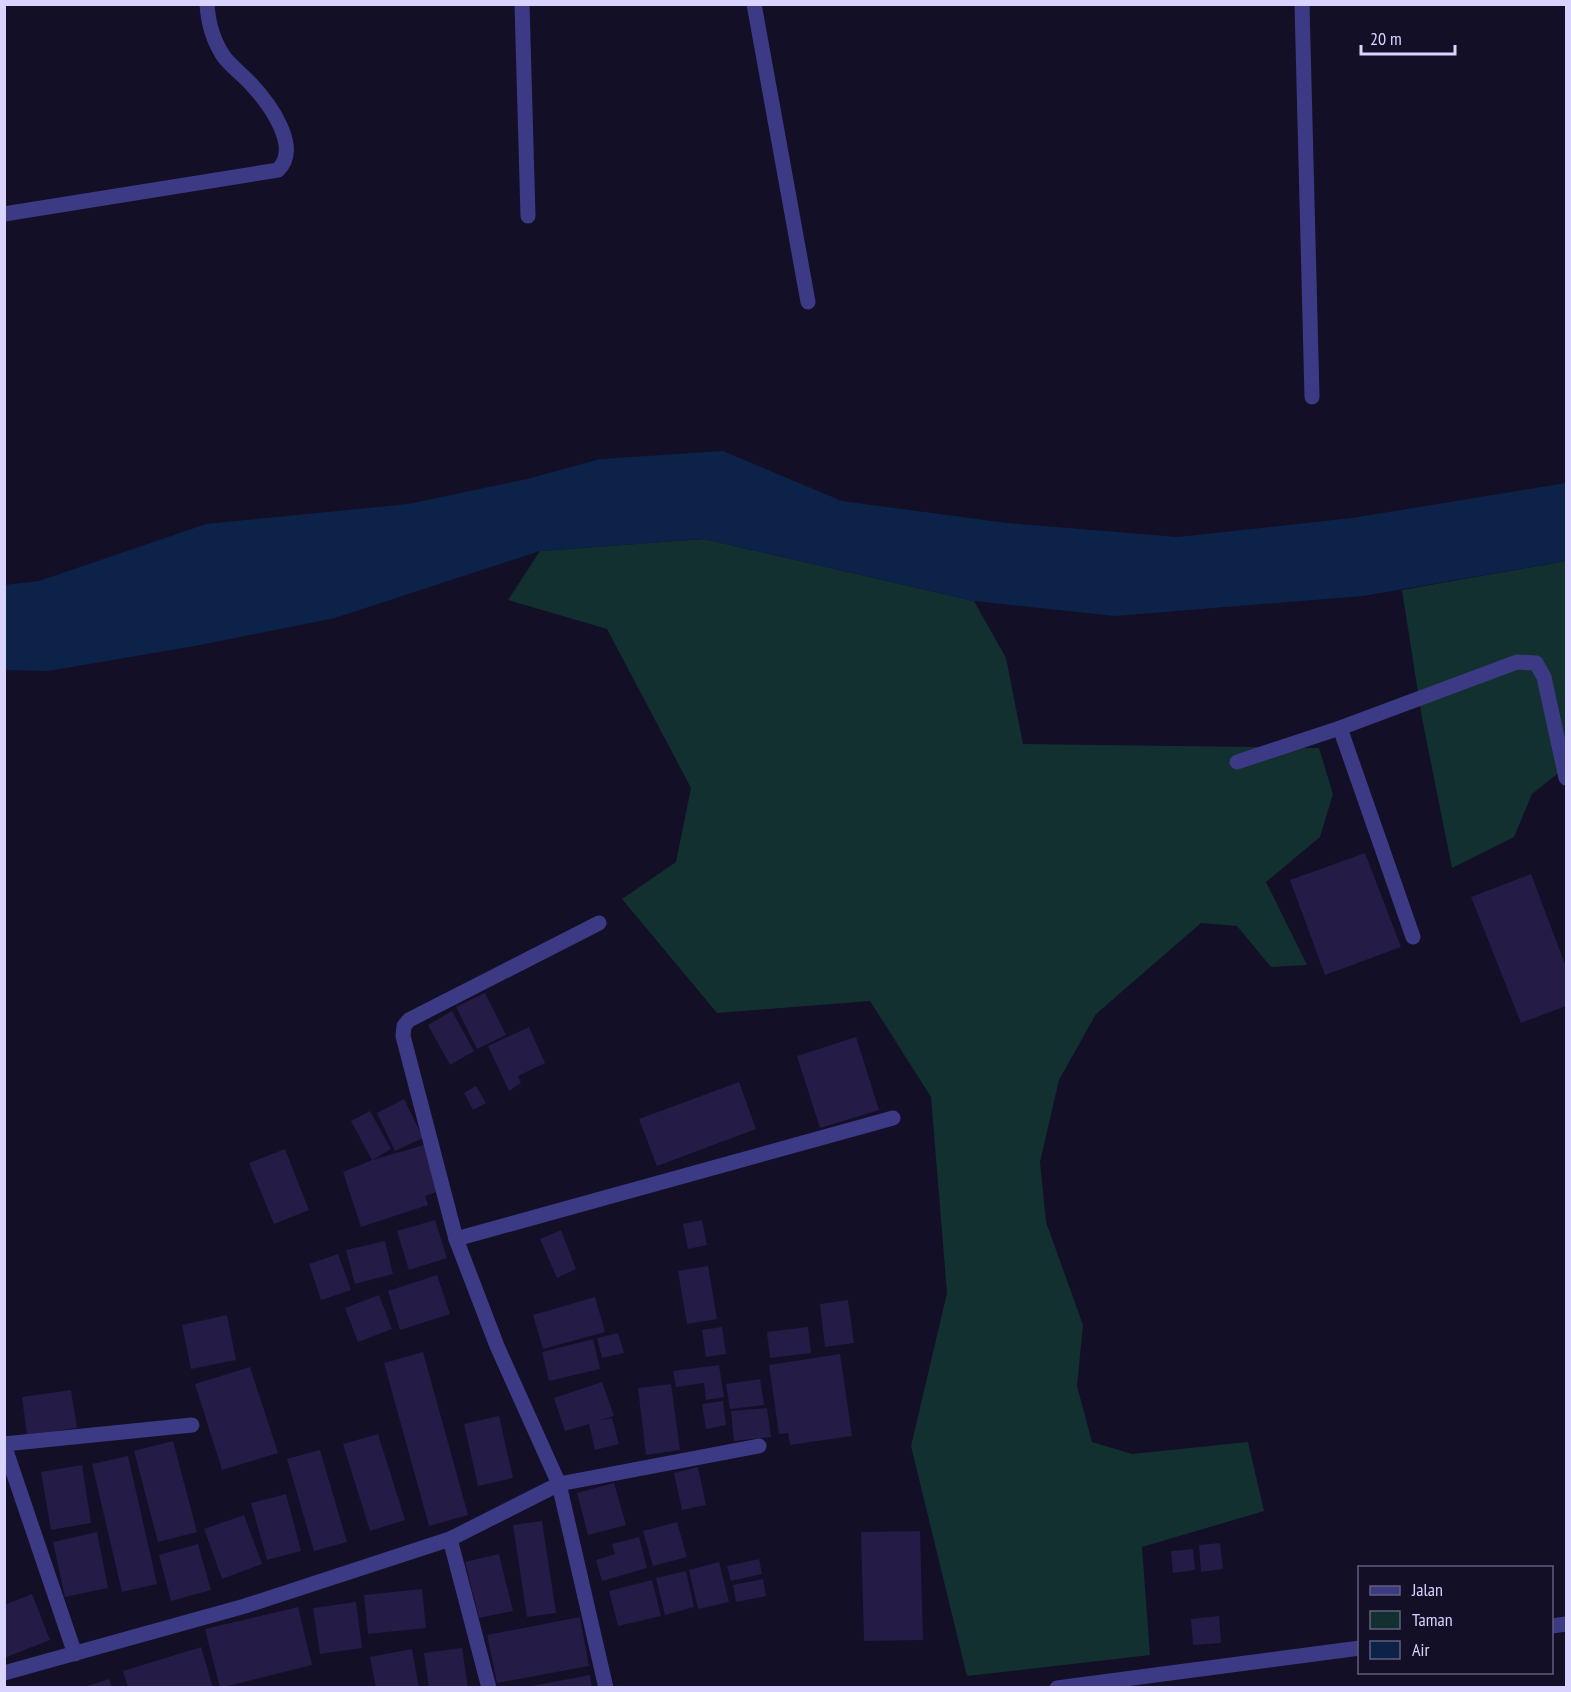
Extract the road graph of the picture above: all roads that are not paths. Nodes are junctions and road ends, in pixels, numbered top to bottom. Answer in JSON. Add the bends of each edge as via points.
{"nodes":[{"id":1,"x":207,"y":4,"type":"edge"},
{"id":2,"x":522,"y":4,"type":"edge"},
{"id":3,"x":754,"y":4,"type":"edge"},
{"id":4,"x":1302,"y":4,"type":"edge"},
{"id":5,"x":4,"y":214,"type":"edge"},
{"id":6,"x":528,"y":216,"type":"dead end"},
{"id":7,"x":808,"y":302,"type":"dead end"},
{"id":8,"x":1312,"y":397,"type":"dead end"},
{"id":9,"x":1340,"y":728,"type":"junction"},
{"id":10,"x":1237,"y":762,"type":"dead end"},
{"id":11,"x":1566,"y":778,"type":"edge"},
{"id":12,"x":599,"y":923,"type":"dead end"},
{"id":13,"x":1413,"y":937,"type":"dead end"},
{"id":14,"x":893,"y":1118,"type":"dead end"},
{"id":15,"x":456,"y":1239,"type":"junction"},
{"id":16,"x":192,"y":1425,"type":"dead end"},
{"id":17,"x":4,"y":1445,"type":"edge"},
{"id":18,"x":759,"y":1446,"type":"dead end"},
{"id":19,"x":559,"y":1484,"type":"junction"},
{"id":20,"x":450,"y":1539,"type":"junction"},
{"id":21,"x":1358,"y":1648,"type":"edge"},
{"id":22,"x":75,"y":1654,"type":"junction"},
{"id":23,"x":4,"y":1673,"type":"edge"},
{"id":24,"x":1152,"y":1682,"type":"edge"},
{"id":25,"x":489,"y":1688,"type":"edge"},
{"id":26,"x":606,"y":1688,"type":"edge"},
{"id":27,"x":1057,"y":1688,"type":"edge"}],
"edges":[{"from":1,"to":5,"type":"street","via":[[208,21],[224,57],[273,113],[284,136],[285,163],[278,170]]},
{"from":2,"to":6,"type":"street"},
{"from":3,"to":7,"type":"street"},
{"from":4,"to":8,"type":"street"},
{"from":9,"to":10,"type":"street"},
{"from":9,"to":11,"type":"street","via":[[1528,661],[1536,663],[1544,677]]},
{"from":9,"to":13,"type":"street"},
{"from":12,"to":15,"type":"street","via":[[404,1026],[403,1036]]},
{"from":14,"to":15,"type":"street"},
{"from":15,"to":19,"type":"street","via":[[496,1346]]},
{"from":16,"to":17,"type":"street"},
{"from":17,"to":22,"type":"street"},
{"from":18,"to":19,"type":"street"},
{"from":19,"to":20,"type":"street"},
{"from":19,"to":26,"type":"street"},
{"from":20,"to":22,"type":"street","via":[[245,1606]]},
{"from":20,"to":25,"type":"street"},
{"from":21,"to":24,"type":"street"},
{"from":22,"to":23,"type":"street"},
{"from":24,"to":27,"type":"street"}]}
